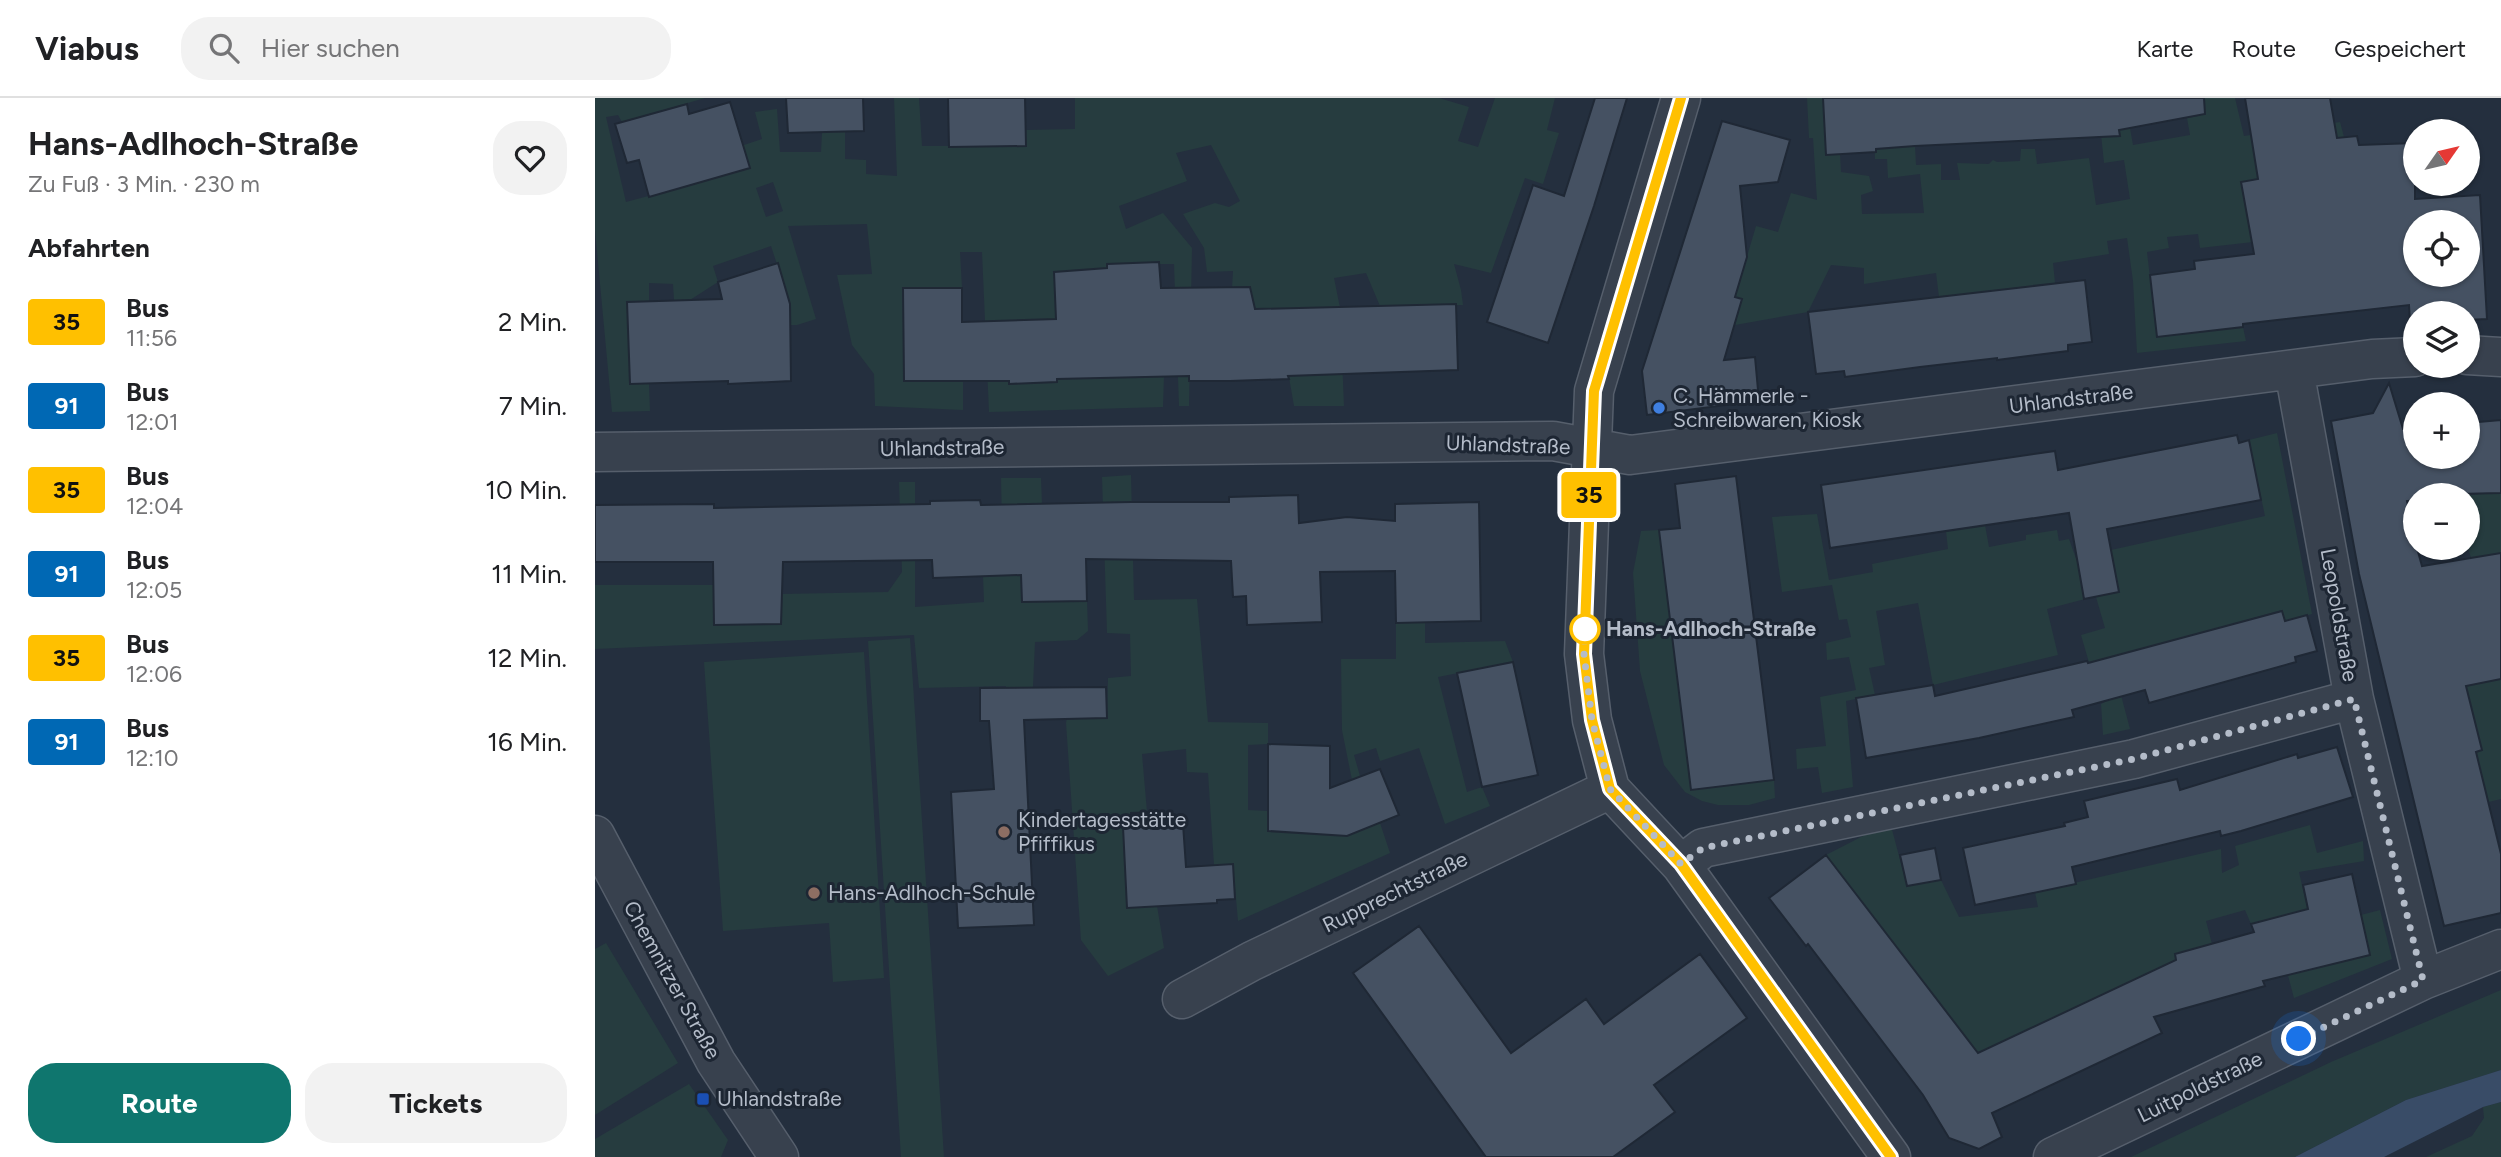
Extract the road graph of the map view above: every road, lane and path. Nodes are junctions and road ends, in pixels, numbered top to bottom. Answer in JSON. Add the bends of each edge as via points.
{"nodes":[{"id":1,"x":1681,"y":98,"type":"edge"},
{"id":2,"x":2480,"y":356,"type":"edge"},
{"id":3,"x":2501,"y":357,"type":"edge"},
{"id":4,"x":2403,"y":358,"type":"edge"},
{"id":5,"x":2294,"y":370,"type":"junction"},
{"id":6,"x":1590,"y":449,"type":"junction"},
{"id":7,"x":595,"y":452,"type":"edge"},
{"id":8,"x":2354,"y":699,"type":"junction"},
{"id":9,"x":1610,"y":789,"type":"junction"},
{"id":10,"x":595,"y":835,"type":"edge"},
{"id":11,"x":1681,"y":864,"type":"junction"},
{"id":12,"x":2501,"y":949,"type":"edge"},
{"id":13,"x":2423,"y":980,"type":"junction"},
{"id":14,"x":1182,"y":999,"type":"dead end"},
{"id":15,"x":779,"y":1157,"type":"edge"},
{"id":16,"x":1891,"y":1157,"type":"edge"},
{"id":17,"x":2053,"y":1157,"type":"edge"}],
"edges":[{"from":1,"to":6,"type":"street","via":[[1594,391]]},
{"from":2,"to":3,"type":"street"},
{"from":4,"to":5,"type":"street","name":"Uhlandstraße"},
{"from":5,"to":6,"type":"street","name":"Uhlandstraße","via":[[1630,455]]},
{"from":5,"to":8,"type":"street","name":"Leopoldstraße"},
{"from":6,"to":7,"type":"street","name":"Uhlandstraße","via":[[1553,441]]},
{"from":6,"to":9,"type":"street","via":[[1584,654],[1592,720]]},
{"from":8,"to":11,"type":"street","via":[[2134,759],[1703,848]]},
{"from":8,"to":13,"type":"street","name":"Leopoldstraße"},
{"from":9,"to":11,"type":"street"},
{"from":9,"to":14,"type":"street","name":"Rupprechtstraße"},
{"from":10,"to":15,"type":"street","name":"Chemnitzer Straße","via":[[716,1062]]},
{"from":11,"to":16,"type":"street"},
{"from":12,"to":13,"type":"street","name":"Luitpoldstraße"},
{"from":13,"to":17,"type":"street","name":"Luitpoldstraße"}]}
